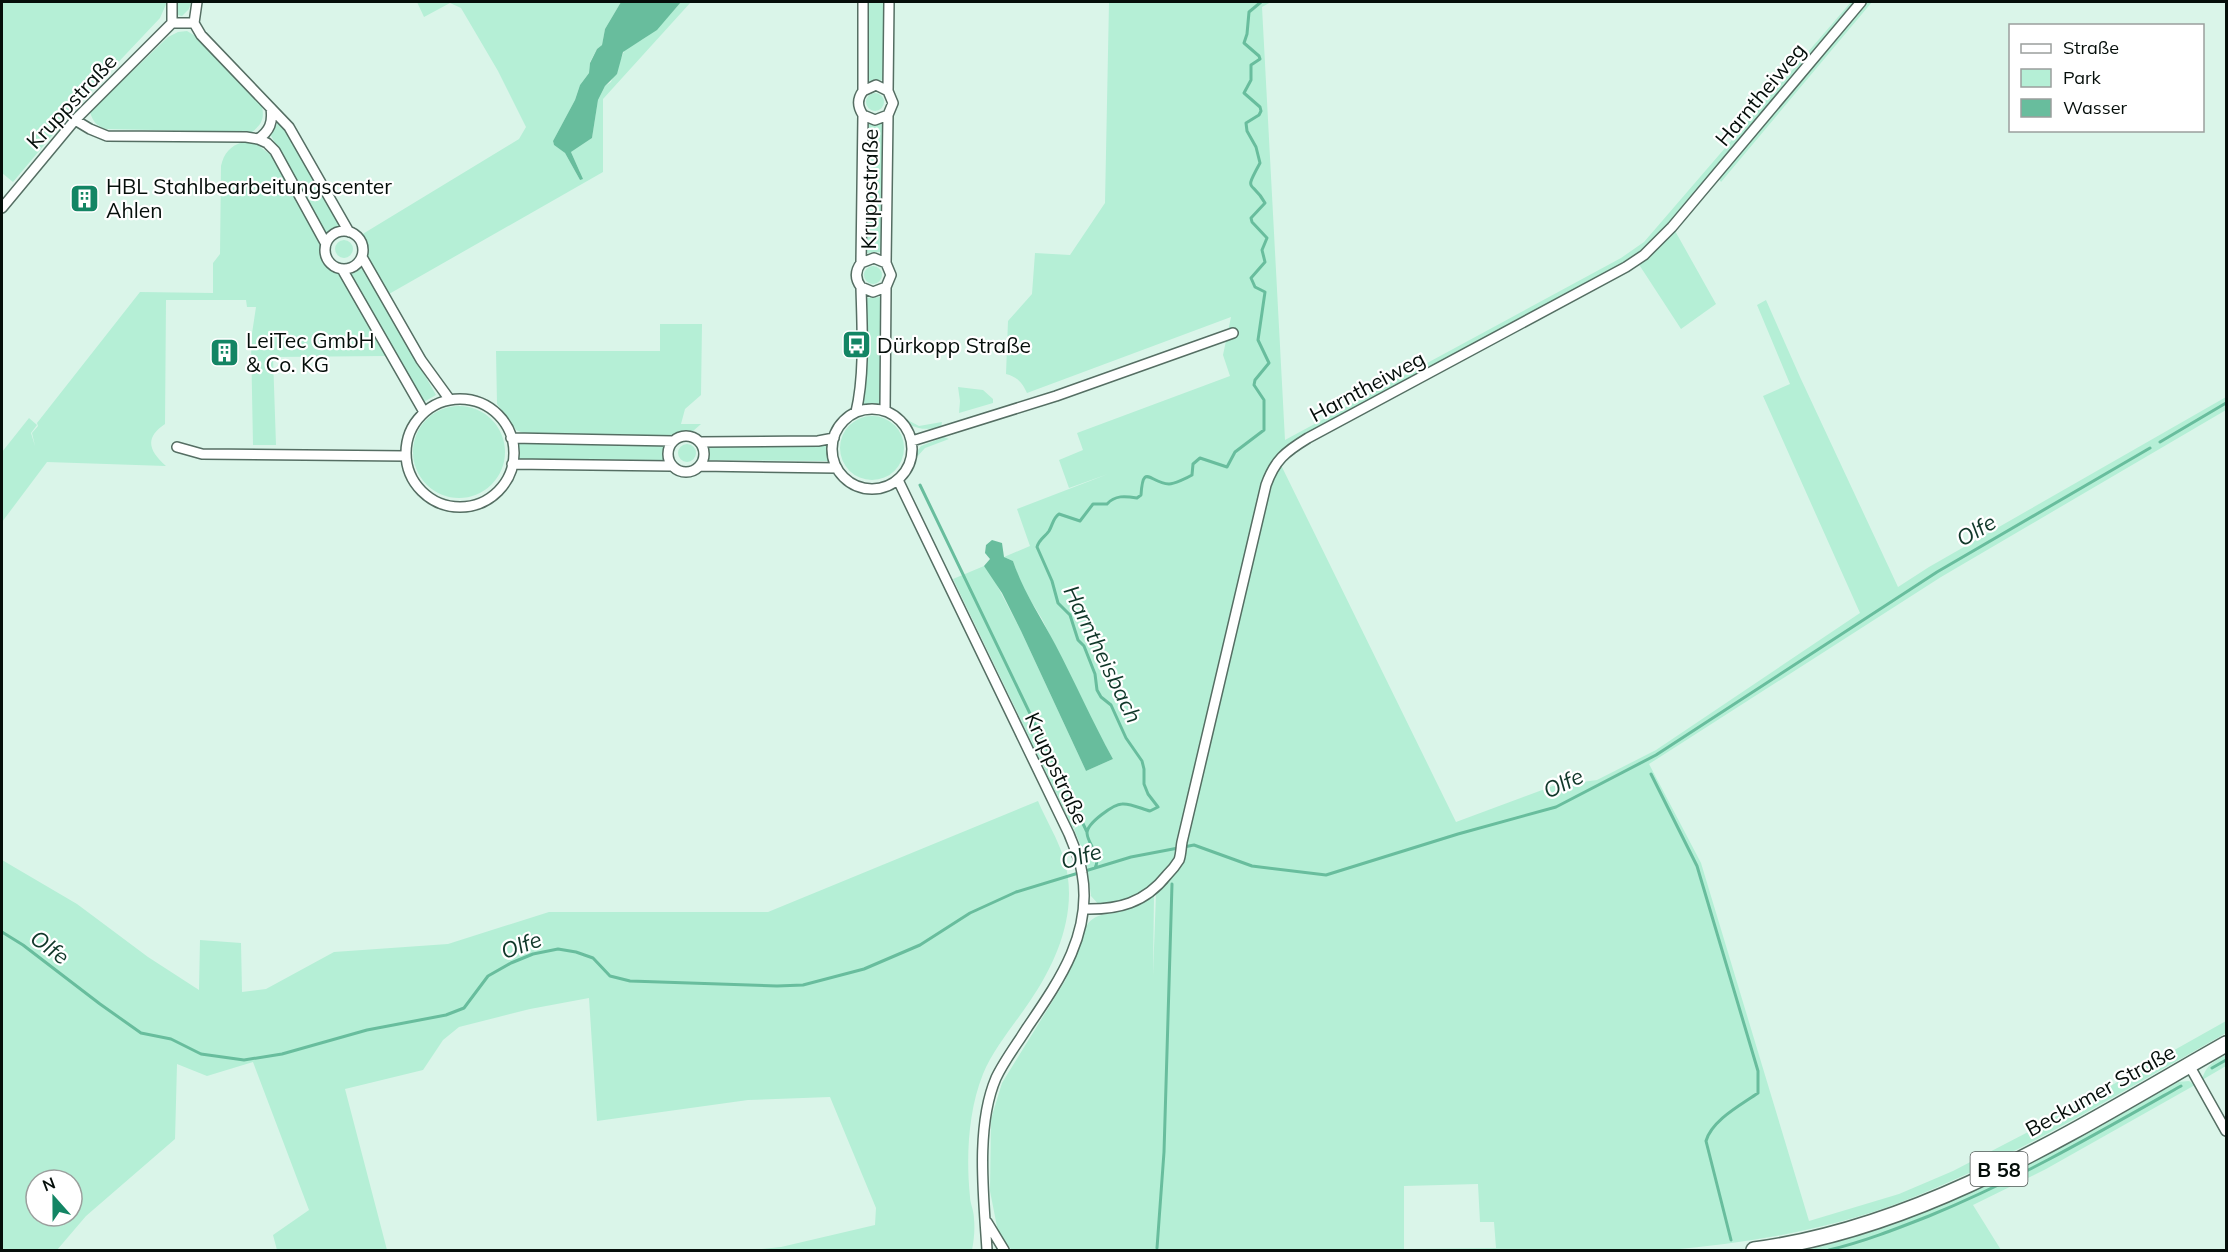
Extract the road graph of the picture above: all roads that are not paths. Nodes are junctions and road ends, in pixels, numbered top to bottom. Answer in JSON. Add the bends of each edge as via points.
{"nodes":[{"id":1,"x":172,"y":2,"type":"edge"},
{"id":2,"x":197,"y":2,"type":"edge"},
{"id":3,"x":863,"y":2,"type":"edge"},
{"id":4,"x":889,"y":2,"type":"edge"},
{"id":5,"x":1861,"y":2,"type":"edge"},
{"id":6,"x":172,"y":23,"type":"junction"},
{"id":7,"x":194,"y":23,"type":"junction"},
{"id":8,"x":863,"y":91,"type":"junction"},
{"id":9,"x":888,"y":91,"type":"junction"},
{"id":10,"x":271,"y":107,"type":"junction"},
{"id":11,"x":863,"y":115,"type":"junction"},
{"id":12,"x":888,"y":115,"type":"junction"},
{"id":13,"x":75,"y":120,"type":"junction"},
{"id":14,"x":258,"y":139,"type":"junction"},
{"id":15,"x":2,"y":208,"type":"edge"},
{"id":16,"x":349,"y":232,"type":"junction"},
{"id":17,"x":326,"y":244,"type":"junction"},
{"id":18,"x":362,"y":258,"type":"junction"},
{"id":19,"x":861,"y":263,"type":"junction"},
{"id":20,"x":886,"y":263,"type":"junction"},
{"id":21,"x":342,"y":269,"type":"junction"},
{"id":22,"x":861,"y":287,"type":"junction"},
{"id":23,"x":886,"y":287,"type":"junction"},
{"id":24,"x":1233,"y":333,"type":"dead end"},
{"id":25,"x":450,"y":400,"type":"junction"},
{"id":26,"x":885,"y":411,"type":"junction"},
{"id":27,"x":424,"y":412,"type":"junction"},
{"id":28,"x":856,"y":412,"type":"junction"},
{"id":29,"x":511,"y":438,"type":"junction"},
{"id":30,"x":834,"y":438,"type":"junction"},
{"id":31,"x":673,"y":441,"type":"junction"},
{"id":32,"x":912,"y":441,"type":"junction"},
{"id":33,"x":700,"y":442,"type":"junction"},
{"id":34,"x":177,"y":447,"type":"dead end"},
{"id":35,"x":406,"y":456,"type":"junction"},
{"id":36,"x":512,"y":465,"type":"junction"},
{"id":37,"x":671,"y":466,"type":"junction"},
{"id":38,"x":700,"y":466,"type":"junction"},
{"id":39,"x":837,"y":468,"type":"junction"},
{"id":40,"x":894,"y":482,"type":"junction"},
{"id":41,"x":1084,"y":909,"type":"junction"},
{"id":42,"x":2226,"y":1044,"type":"edge"},
{"id":43,"x":2189,"y":1065,"type":"junction"},
{"id":44,"x":2226,"y":1131,"type":"edge"},
{"id":45,"x":985,"y":1217,"type":"junction"},
{"id":46,"x":987,"y":1251,"type":"edge"},
{"id":47,"x":1004,"y":1251,"type":"edge"},
{"id":48,"x":1754,"y":1251,"type":"edge"}],
"edges":[{"from":1,"to":6,"type":"street"},
{"from":2,"to":7,"type":"street"},
{"from":3,"to":8,"type":"street","name":"Kruppstraße"},
{"from":4,"to":9,"type":"street","name":"Kruppstraße"},
{"from":5,"to":41,"type":"street","name":"Harntheiweg","via":[[1672,227],[1644,255],[1308,438],[1275,463],[1266,485],[1179,860],[1162,882],[1125,906]]},
{"from":6,"to":7,"type":"street"},
{"from":6,"to":13,"type":"street","name":"Kruppstraße"},
{"from":7,"to":10,"type":"street"},
{"from":8,"to":9,"type":"street","via":[[876,85]]},
{"from":8,"to":11,"type":"street","name":"Kruppstraße","via":[[858,100]]},
{"from":9,"to":12,"type":"street","name":"Kruppstraße","via":[[892,103]]},
{"from":10,"to":14,"type":"street","via":[[270,127]]},
{"from":10,"to":16,"type":"street","via":[[289,127]]},
{"from":11,"to":12,"type":"street","name":"Kruppstraße","via":[[875,120]]},
{"from":11,"to":19,"type":"street","name":"Kruppstraße"},
{"from":12,"to":20,"type":"street","name":"Kruppstraße"},
{"from":13,"to":14,"type":"street","via":[[108,136]]},
{"from":13,"to":15,"type":"street","name":"Kruppstraße"},
{"from":14,"to":17,"type":"street","via":[[275,151]]},
{"from":16,"to":17,"type":"street","via":[[335,234]]},
{"from":16,"to":18,"type":"street","via":[[363,245]]},
{"from":17,"to":21,"type":"street","via":[[328,260]]},
{"from":18,"to":21,"type":"street","via":[[355,266]]},
{"from":18,"to":25,"type":"street"},
{"from":19,"to":20,"type":"street","name":"Kruppstraße","via":[[874,258]]},
{"from":19,"to":22,"type":"street","name":"Kruppstraße","via":[[856,278]]},
{"from":20,"to":23,"type":"street","name":"Kruppstraße","via":[[891,275]]},
{"from":21,"to":27,"type":"street"},
{"from":22,"to":23,"type":"street","via":[[873,292]]},
{"from":22,"to":28,"type":"street","name":"Kruppstraße"},
{"from":23,"to":26,"type":"street","name":"Kruppstraße"},
{"from":24,"to":32,"type":"street","via":[[1056,396]]},
{"from":25,"to":27,"type":"street"},
{"from":25,"to":29,"type":"street","via":[[469,400],[490,408],[503,421]]},
{"from":26,"to":28,"type":"street"},
{"from":26,"to":32,"type":"street","via":[[903,423]]},
{"from":27,"to":35,"type":"street","via":[[408,437]]},
{"from":28,"to":30,"type":"street","via":[[846,418]]},
{"from":29,"to":31,"type":"street"},
{"from":29,"to":36,"type":"street"},
{"from":30,"to":33,"type":"street"},
{"from":30,"to":39,"type":"street"},
{"from":31,"to":33,"type":"street","via":[[683,435]]},
{"from":31,"to":37,"type":"street","via":[[667,453]]},
{"from":32,"to":40,"type":"street","via":[[907,469]]},
{"from":33,"to":38,"type":"street","via":[[704,454]]},
{"from":34,"to":35,"type":"street","via":[[202,454]]},
{"from":35,"to":36,"type":"street","via":[[411,476],[423,492],[441,503],[460,506],[480,502],[497,491]]},
{"from":36,"to":37,"type":"street"},
{"from":37,"to":38,"type":"street","via":[[682,472]]},
{"from":38,"to":39,"type":"street"},
{"from":39,"to":40,"type":"street","via":[[858,486],[872,489]]},
{"from":40,"to":41,"type":"street","name":"Kruppstraße","via":[[986,657],[1079,860]]},
{"from":41,"to":45,"type":"street","name":"Kruppstraße","via":[[1060,979],[996,1079],[986,1118]]},
{"from":42,"to":43,"type":"main road","name":"Beckumer Straße","number":"B 58"},
{"from":43,"to":44,"type":"street"},
{"from":43,"to":48,"type":"main road","name":"Beckumer Straße","number":"B 58","via":[[1963,1187],[1853,1228]]},
{"from":45,"to":46,"type":"street","name":"Kruppstraße"},
{"from":45,"to":47,"type":"street"}]}
